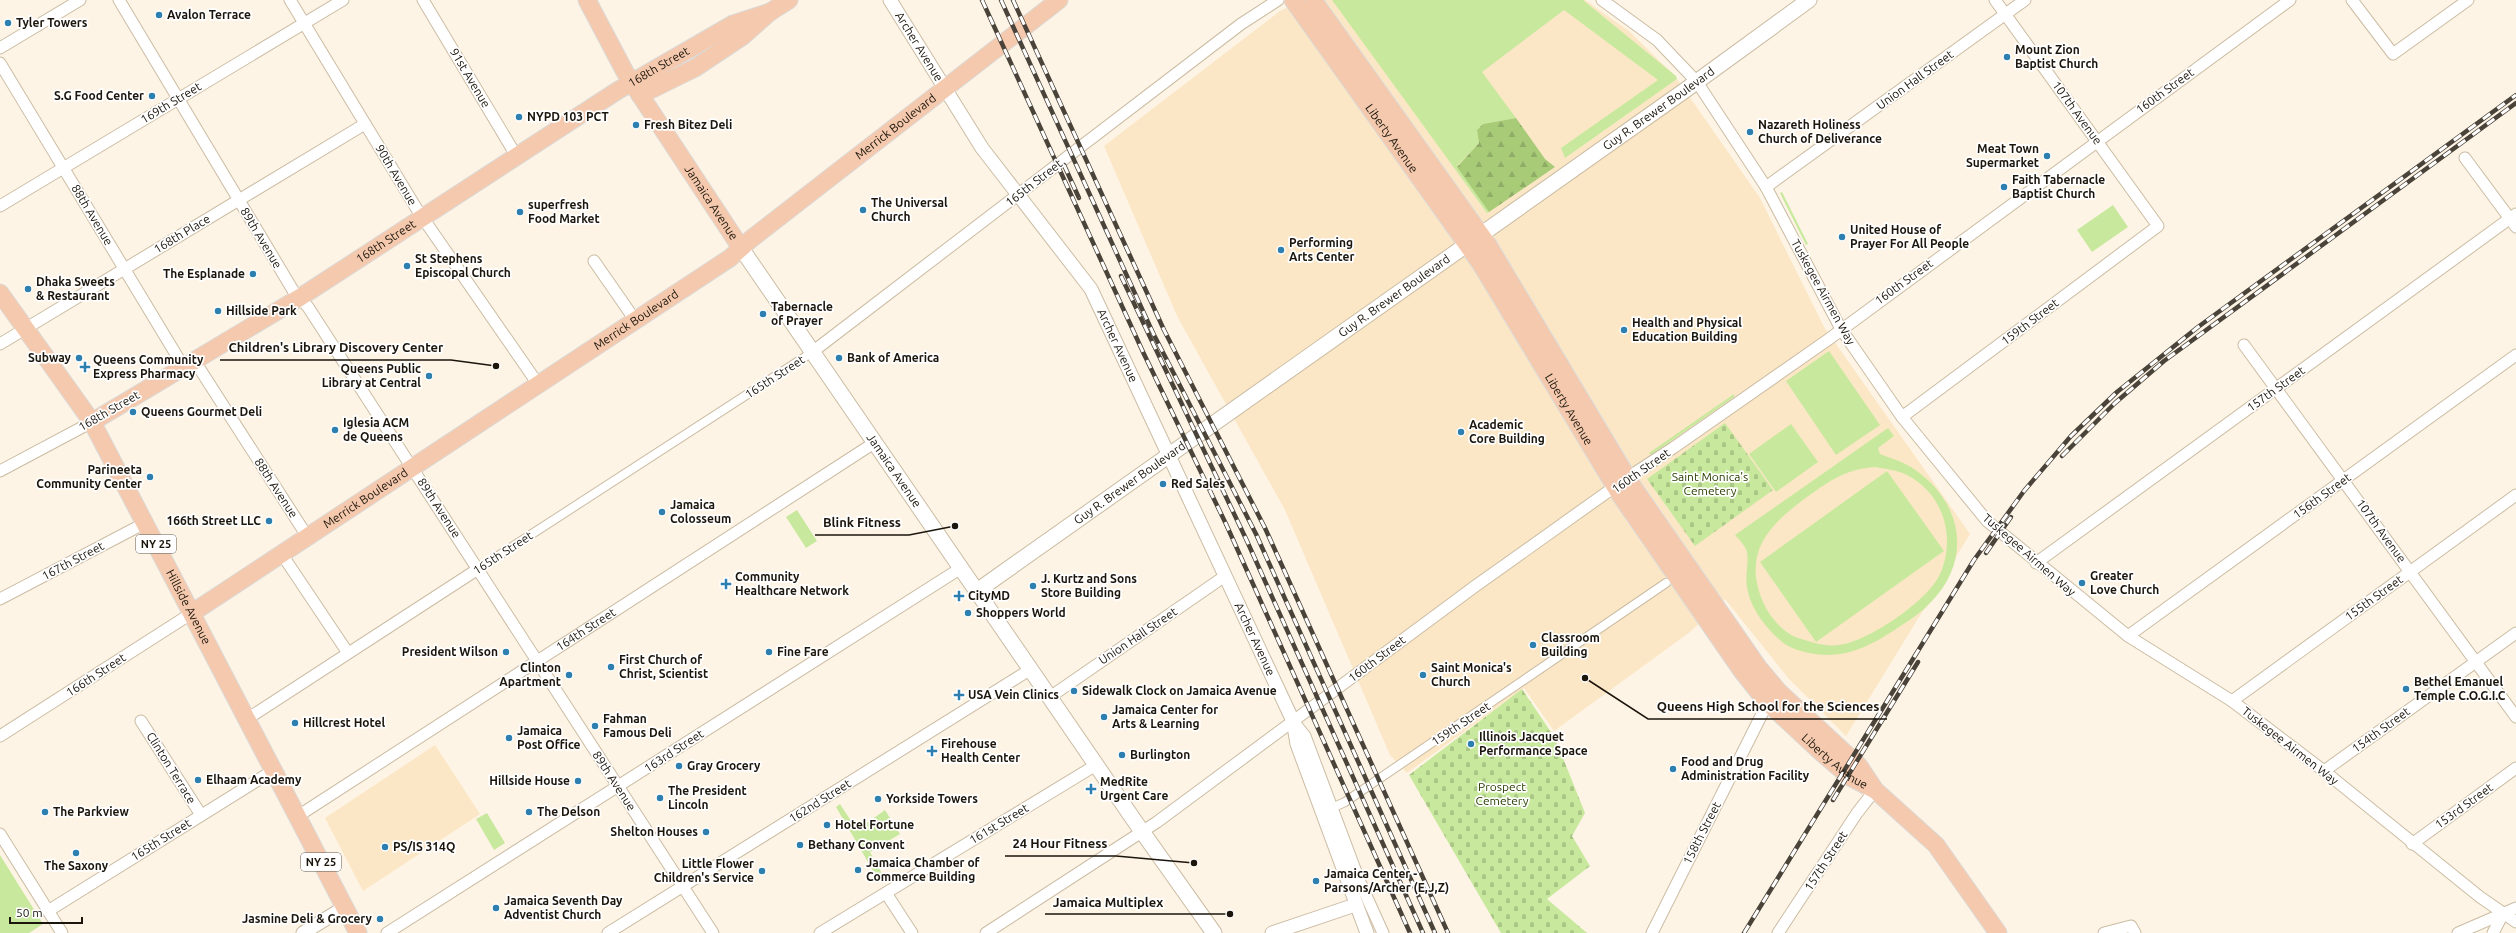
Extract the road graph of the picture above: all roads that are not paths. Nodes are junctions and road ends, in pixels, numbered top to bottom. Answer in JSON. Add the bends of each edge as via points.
{"nodes":[{"id":1,"x":80,"y":0,"type":"edge"},
{"id":2,"x":119,"y":0,"type":"edge"},
{"id":3,"x":290,"y":0,"type":"edge"},
{"id":4,"x":343,"y":0,"type":"edge"},
{"id":5,"x":423,"y":0,"type":"edge"},
{"id":6,"x":587,"y":0,"type":"edge"},
{"id":7,"x":789,"y":0,"type":"edge"},
{"id":8,"x":890,"y":0,"type":"edge"},
{"id":9,"x":1060,"y":0,"type":"edge"},
{"id":10,"x":1258,"y":0,"type":"edge"},
{"id":11,"x":1278,"y":0,"type":"edge"},
{"id":12,"x":1293,"y":0,"type":"edge"},
{"id":13,"x":1313,"y":0,"type":"edge"},
{"id":14,"x":1809,"y":0,"type":"edge"},
{"id":15,"x":1995,"y":0,"type":"edge"},
{"id":16,"x":2025,"y":0,"type":"edge"},
{"id":17,"x":2290,"y":0,"type":"edge"},
{"id":18,"x":2352,"y":0,"type":"edge"},
{"id":19,"x":2468,"y":0,"type":"edge"},
{"id":20,"x":1607,"y":1,"type":"edge"},
{"id":21,"x":770,"y":12,"type":"junction"},
{"id":22,"x":1255,"y":13,"type":"junction"},
{"id":23,"x":2005,"y":14,"type":"junction"},
{"id":24,"x":304,"y":23,"type":"junction"},
{"id":25,"x":0,"y":48,"type":"edge"},
{"id":26,"x":0,"y":63,"type":"edge"},
{"id":27,"x":1697,"y":82,"type":"junction"},
{"id":28,"x":636,"y":89,"type":"junction"},
{"id":29,"x":945,"y":89,"type":"junction"},
{"id":30,"x":178,"y":99,"type":"junction"},
{"id":31,"x":365,"y":124,"type":"junction"},
{"id":32,"x":2097,"y":140,"type":"junction"},
{"id":33,"x":517,"y":157,"type":"junction"},
{"id":34,"x":2465,"y":158,"type":"dead end"},
{"id":35,"x":63,"y":168,"type":"junction"},
{"id":36,"x":1766,"y":187,"type":"junction"},
{"id":37,"x":1019,"y":195,"type":"junction"},
{"id":38,"x":239,"y":200,"type":"junction"},
{"id":39,"x":0,"y":206,"type":"edge"},
{"id":40,"x":424,"y":218,"type":"junction"},
{"id":41,"x":2514,"y":220,"type":"edge"},
{"id":42,"x":2158,"y":226,"type":"joint"},
{"id":43,"x":1474,"y":239,"type":"junction"},
{"id":44,"x":741,"y":248,"type":"junction"},
{"id":45,"x":594,"y":261,"type":"dead end"},
{"id":46,"x":124,"y":269,"type":"junction"},
{"id":47,"x":0,"y":293,"type":"edge"},
{"id":48,"x":299,"y":298,"type":"junction"},
{"id":49,"x":635,"y":320,"type":"junction"},
{"id":50,"x":1841,"y":329,"type":"junction"},
{"id":51,"x":26,"y":330,"type":"junction"},
{"id":52,"x":0,"y":344,"type":"edge"},
{"id":53,"x":2244,"y":345,"type":"dead end"},
{"id":54,"x":812,"y":353,"type":"junction"},
{"id":55,"x":2516,"y":355,"type":"edge"},
{"id":56,"x":188,"y":363,"type":"junction"},
{"id":57,"x":538,"y":384,"type":"junction"},
{"id":58,"x":2277,"y":388,"type":"junction"},
{"id":59,"x":1902,"y":417,"type":"junction"},
{"id":60,"x":92,"y":422,"type":"junction"},
{"id":61,"x":874,"y":443,"type":"junction"},
{"id":62,"x":1169,"y":455,"type":"junction"},
{"id":63,"x":411,"y":467,"type":"junction"},
{"id":64,"x":0,"y":471,"type":"edge"},
{"id":65,"x":2344,"y":480,"type":"junction"},
{"id":66,"x":1621,"y":483,"type":"junction"},
{"id":67,"x":2516,"y":495,"type":"edge"},
{"id":68,"x":145,"y":524,"type":"junction"},
{"id":69,"x":307,"y":536,"type":"junction"},
{"id":70,"x":281,"y":554,"type":"junction"},
{"id":71,"x":2036,"y":563,"type":"junction"},
{"id":72,"x":961,"y":568,"type":"junction"},
{"id":73,"x":478,"y":569,"type":"junction"},
{"id":74,"x":2411,"y":572,"type":"junction"},
{"id":75,"x":1225,"y":576,"type":"junction"},
{"id":76,"x":1666,"y":583,"type":"dead end"},
{"id":77,"x":977,"y":591,"type":"junction"},
{"id":78,"x":0,"y":599,"type":"edge"},
{"id":79,"x":192,"y":613,"type":"junction"},
{"id":80,"x":2516,"y":633,"type":"edge"},
{"id":81,"x":2128,"y":636,"type":"junction"},
{"id":82,"x":348,"y":653,"type":"junction"},
{"id":83,"x":537,"y":661,"type":"junction"},
{"id":84,"x":2476,"y":662,"type":"junction"},
{"id":85,"x":1031,"y":669,"type":"junction"},
{"id":86,"x":1050,"y":697,"type":"junction"},
{"id":87,"x":1774,"y":698,"type":"junction"},
{"id":88,"x":2232,"y":701,"type":"junction"},
{"id":89,"x":2516,"y":717,"type":"edge"},
{"id":90,"x":247,"y":719,"type":"junction"},
{"id":91,"x":141,"y":721,"type":"dead end"},
{"id":92,"x":1293,"y":722,"type":"junction"},
{"id":93,"x":0,"y":736,"type":"edge"},
{"id":94,"x":1096,"y":765,"type":"junction"},
{"id":95,"x":2516,"y":768,"type":"edge"},
{"id":96,"x":274,"y":770,"type":"junction"},
{"id":97,"x":2324,"y":771,"type":"junction"},
{"id":98,"x":618,"y":787,"type":"junction"},
{"id":99,"x":1875,"y":790,"type":"junction"},
{"id":100,"x":1332,"y":808,"type":"junction"},
{"id":101,"x":201,"y":815,"type":"junction"},
{"id":102,"x":298,"y":816,"type":"junction"},
{"id":103,"x":1143,"y":832,"type":"junction"},
{"id":104,"x":0,"y":834,"type":"edge"},
{"id":105,"x":2412,"y":844,"type":"junction"},
{"id":106,"x":683,"y":887,"type":"junction"},
{"id":107,"x":886,"y":893,"type":"junction"},
{"id":108,"x":1361,"y":903,"type":"junction"},
{"id":109,"x":345,"y":907,"type":"junction"},
{"id":110,"x":2516,"y":908,"type":"edge"},
{"id":111,"x":48,"y":911,"type":"junction"},
{"id":112,"x":2504,"y":914,"type":"junction"},
{"id":113,"x":2516,"y":922,"type":"edge"},
{"id":114,"x":2133,"y":930,"type":"edge"},
{"id":115,"x":62,"y":933,"type":"edge"},
{"id":116,"x":303,"y":933,"type":"edge"},
{"id":117,"x":358,"y":933,"type":"edge"},
{"id":118,"x":387,"y":933,"type":"edge"},
{"id":119,"x":608,"y":933,"type":"edge"},
{"id":120,"x":713,"y":933,"type":"edge"},
{"id":121,"x":820,"y":933,"type":"edge"},
{"id":122,"x":912,"y":933,"type":"edge"},
{"id":123,"x":986,"y":933,"type":"edge"},
{"id":124,"x":1214,"y":933,"type":"edge"},
{"id":125,"x":1272,"y":933,"type":"edge"},
{"id":126,"x":1367,"y":933,"type":"edge"},
{"id":127,"x":1383,"y":933,"type":"edge"},
{"id":128,"x":1652,"y":933,"type":"edge"},
{"id":129,"x":1778,"y":933,"type":"edge"},
{"id":130,"x":1998,"y":933,"type":"edge"},
{"id":131,"x":2104,"y":933,"type":"edge"},
{"id":132,"x":2458,"y":933,"type":"edge"},
{"id":133,"x":2493,"y":933,"type":"edge"}],
"edges":[{"from":1,"to":25,"type":"street"},
{"from":2,"to":30,"type":"street","name":"89th Avenue"},
{"from":3,"to":24,"type":"street","name":"90th Avenue"},
{"from":4,"to":24,"type":"street","name":"169th Street"},
{"from":5,"to":33,"type":"street","name":"91st Avenue"},
{"from":6,"to":28,"type":"main road","name":"Jamaica Avenue"},
{"from":7,"to":21,"type":"main road","name":"168th Street"},
{"from":8,"to":29,"type":"street","name":"Archer Avenue"},
{"from":9,"to":29,"type":"main road","name":"Merrick Boulevard"},
{"from":10,"to":22,"type":"street"},
{"from":11,"to":22,"type":"street","name":"165th Street"},
{"from":12,"to":43,"type":"main road","name":"Liberty Avenue"},
{"from":13,"to":43,"type":"main road","name":"Liberty Avenue"},
{"from":14,"to":27,"type":"main road","name":"Guy R. Brewer Boulevard"},
{"from":15,"to":23,"type":"street","name":"107th Avenue"},
{"from":16,"to":23,"type":"street","name":"Union Hall Street"},
{"from":17,"to":32,"type":"street","name":"160th Street"},
{"from":18,"to":19,"type":"street","via":[[2393,54]]},
{"from":20,"to":27,"type":"street","name":"Tuskegee Airmen Way","via":[[1657,40]]},
{"from":21,"to":28,"type":"main road","name":"168th Street","via":[[734,24]]},
{"from":21,"to":28,"type":"main road","name":"168th Street","via":[[743,36],[706,61]]},
{"from":22,"to":37,"type":"street","name":"165th Street"},
{"from":23,"to":32,"type":"street","name":"107th Avenue"},
{"from":23,"to":36,"type":"street","name":"Union Hall Street"},
{"from":24,"to":30,"type":"street","name":"169th Street"},
{"from":24,"to":31,"type":"street","name":"90th Avenue"},
{"from":26,"to":35,"type":"street","name":"88th Avenue"},
{"from":27,"to":36,"type":"street","name":"Tuskegee Airmen Way"},
{"from":27,"to":43,"type":"main road","name":"Guy R. Brewer Boulevard"},
{"from":28,"to":33,"type":"main road","name":"168th Street"},
{"from":28,"to":44,"type":"main road","name":"Jamaica Avenue"},
{"from":29,"to":37,"type":"street","name":"Archer Avenue","via":[[982,148]]},
{"from":29,"to":44,"type":"main road","name":"Merrick Boulevard"},
{"from":30,"to":35,"type":"street","name":"169th Street"},
{"from":30,"to":38,"type":"street","name":"89th Avenue"},
{"from":31,"to":38,"type":"street","name":"168th Place"},
{"from":31,"to":40,"type":"street","name":"90th Avenue"},
{"from":32,"to":42,"type":"street","name":"107th Avenue"},
{"from":32,"to":50,"type":"street","name":"160th Street"},
{"from":33,"to":40,"type":"main road","name":"168th Street"},
{"from":34,"to":41,"type":"street"},
{"from":35,"to":39,"type":"street","name":"169th Street"},
{"from":35,"to":46,"type":"street","name":"88th Avenue"},
{"from":36,"to":50,"type":"street","name":"Tuskegee Airmen Way"},
{"from":37,"to":54,"type":"street","name":"165th Street"},
{"from":37,"to":62,"type":"street","name":"Archer Avenue","via":[[1091,289]]},
{"from":38,"to":46,"type":"street","name":"168th Place"},
{"from":38,"to":48,"type":"street","name":"89th Avenue"},
{"from":40,"to":48,"type":"main road","name":"168th Street"},
{"from":40,"to":57,"type":"street","name":"90th Avenue"},
{"from":41,"to":58,"type":"street","name":"157th Street"},
{"from":42,"to":59,"type":"street","name":"159th Street"},
{"from":43,"to":62,"type":"main road","name":"Guy R. Brewer Boulevard"},
{"from":43,"to":66,"type":"main road","name":"Liberty Avenue","via":[[1495,284]]},
{"from":44,"to":49,"type":"main road","name":"Merrick Boulevard","via":[[730,258]]},
{"from":44,"to":54,"type":"main road","name":"Jamaica Avenue"},
{"from":45,"to":49,"type":"street"},
{"from":46,"to":51,"type":"street","name":"168th Place"},
{"from":46,"to":56,"type":"street","name":"88th Avenue"},
{"from":47,"to":51,"type":"main road","name":"Hillside Avenue","number":"NY 25"},
{"from":48,"to":56,"type":"main road","name":"168th Street"},
{"from":48,"to":63,"type":"street","name":"89th Avenue","via":[[308,307]]},
{"from":49,"to":57,"type":"main road","name":"Merrick Boulevard"},
{"from":50,"to":59,"type":"street","name":"Tuskegee Airmen Way"},
{"from":50,"to":66,"type":"street","name":"160th Street"},
{"from":51,"to":52,"type":"street","name":"168th Place"},
{"from":51,"to":60,"type":"main road","name":"Hillside Avenue","number":"NY 25"},
{"from":53,"to":58,"type":"street","name":"107th Avenue"},
{"from":54,"to":61,"type":"main road","name":"Jamaica Avenue"},
{"from":54,"to":73,"type":"street","name":"165th Street"},
{"from":55,"to":65,"type":"street","name":"156th Street"},
{"from":56,"to":60,"type":"main road","name":"168th Street"},
{"from":56,"to":69,"type":"street","name":"88th Avenue"},
{"from":57,"to":63,"type":"main road","name":"Merrick Boulevard"},
{"from":58,"to":65,"type":"street","name":"107th Avenue"},
{"from":58,"to":71,"type":"street","name":"157th Street"},
{"from":59,"to":71,"type":"street","name":"Tuskegee Airmen Way","via":[[1987,521]]},
{"from":60,"to":64,"type":"street","name":"168th Street"},
{"from":60,"to":68,"type":"main road","name":"Hillside Avenue","number":"NY 25"},
{"from":61,"to":72,"type":"main road","name":"Jamaica Avenue"},
{"from":61,"to":83,"type":"street","name":"164th Street"},
{"from":62,"to":75,"type":"street","name":"Archer Avenue"},
{"from":62,"to":77,"type":"main road","name":"Guy R. Brewer Boulevard"},
{"from":63,"to":69,"type":"main road","name":"Merrick Boulevard"},
{"from":63,"to":73,"type":"street","name":"89th Avenue"},
{"from":65,"to":74,"type":"street","name":"107th Avenue"},
{"from":65,"to":81,"type":"street","name":"156th Street"},
{"from":66,"to":87,"type":"main road","name":"Liberty Avenue","via":[[1729,652]]},
{"from":66,"to":92,"type":"street","name":"160th Street","via":[[1474,587]]},
{"from":67,"to":74,"type":"street","name":"155th Street"},
{"from":68,"to":78,"type":"street","name":"167th Street"},
{"from":68,"to":79,"type":"main road","name":"Hillside Avenue","number":"NY 25"},
{"from":69,"to":70,"type":"main road","name":"Merrick Boulevard"},
{"from":70,"to":79,"type":"main road","name":"Merrick Boulevard"},
{"from":70,"to":82,"type":"street"},
{"from":71,"to":81,"type":"street","name":"Tuskegee Airmen Way"},
{"from":72,"to":77,"type":"main road","name":"Jamaica Avenue"},
{"from":72,"to":98,"type":"street","name":"163rd Street"},
{"from":73,"to":82,"type":"street","name":"165th Street"},
{"from":73,"to":83,"type":"street","name":"89th Avenue"},
{"from":74,"to":84,"type":"street","name":"107th Avenue"},
{"from":74,"to":88,"type":"street","name":"155th Street"},
{"from":75,"to":86,"type":"street","name":"Union Hall Street"},
{"from":75,"to":92,"type":"street","name":"Archer Avenue"},
{"from":76,"to":100,"type":"street","name":"159th Street","via":[[1452,731]]},
{"from":77,"to":85,"type":"main road","name":"Jamaica Avenue"},
{"from":79,"to":90,"type":"main road","name":"Hillside Avenue","number":"NY 25"},
{"from":79,"to":93,"type":"street","name":"166th Street"},
{"from":80,"to":84,"type":"street","name":"154th Street"},
{"from":81,"to":88,"type":"street","name":"Tuskegee Airmen Way"},
{"from":82,"to":90,"type":"street","name":"165th Street"},
{"from":83,"to":98,"type":"street","name":"89th Avenue"},
{"from":83,"to":102,"type":"street","name":"164th Street"},
{"from":84,"to":89,"type":"street","name":"107th Avenue"},
{"from":84,"to":97,"type":"street","name":"154th Street"},
{"from":85,"to":86,"type":"main road","name":"Jamaica Avenue"},
{"from":85,"to":106,"type":"street","name":"162nd Street"},
{"from":86,"to":94,"type":"main road","name":"Jamaica Avenue"},
{"from":87,"to":99,"type":"main road","name":"Liberty Avenue","via":[[1859,766]]},
{"from":87,"to":128,"type":"street","name":"158th Street"},
{"from":88,"to":97,"type":"street","name":"Tuskegee Airmen Way"},
{"from":90,"to":96,"type":"main road","name":"Hillside Avenue","number":"NY 25"},
{"from":91,"to":101,"type":"street","name":"Clinton Terrace"},
{"from":92,"to":100,"type":"street","name":"Archer Avenue","via":[[1306,736]]},
{"from":92,"to":103,"type":"street","name":"160th Street"},
{"from":92,"to":108,"type":"street","name":"Archer Avenue","via":[[1297,744]]},
{"from":94,"to":103,"type":"main road","name":"Jamaica Avenue"},
{"from":94,"to":107,"type":"street","name":"161st Street"},
{"from":95,"to":105,"type":"street","name":"153rd Street"},
{"from":96,"to":101,"type":"street","name":"165th Street"},
{"from":96,"to":102,"type":"main road","name":"Hillside Avenue","number":"NY 25"},
{"from":97,"to":105,"type":"street","name":"Tuskegee Airmen Way"},
{"from":98,"to":106,"type":"street","name":"89th Avenue"},
{"from":98,"to":118,"type":"street","name":"163rd Street"},
{"from":99,"to":129,"type":"street","name":"157th Street"},
{"from":99,"to":130,"type":"main road","name":"Liberty Avenue","via":[[1936,845]]},
{"from":100,"to":108,"type":"street","name":"Archer Avenue"},
{"from":101,"to":111,"type":"street","name":"165th Street"},
{"from":102,"to":109,"type":"main road","name":"Hillside Avenue","number":"NY 25"},
{"from":103,"to":123,"type":"street","name":"160th Street"},
{"from":103,"to":124,"type":"main road","name":"Jamaica Avenue"},
{"from":104,"to":111,"type":"street"},
{"from":105,"to":112,"type":"street","name":"Tuskegee Airmen Way"},
{"from":106,"to":119,"type":"street","name":"162nd Street"},
{"from":106,"to":120,"type":"street","name":"89th Avenue"},
{"from":107,"to":121,"type":"street","name":"161st Street"},
{"from":107,"to":122,"type":"street"},
{"from":108,"to":125,"type":"street"},
{"from":108,"to":126,"type":"street","name":"Archer Avenue"},
{"from":108,"to":127,"type":"street","name":"Archer Avenue"},
{"from":109,"to":116,"type":"street"},
{"from":109,"to":117,"type":"main road","name":"Hillside Avenue","number":"NY 25"},
{"from":110,"to":112,"type":"street"},
{"from":111,"to":115,"type":"street"},
{"from":112,"to":113,"type":"street","name":"Tuskegee Airmen Way"},
{"from":112,"to":132,"type":"street"},
{"from":112,"to":133,"type":"street"},
{"from":114,"to":131,"type":"street"}]}
